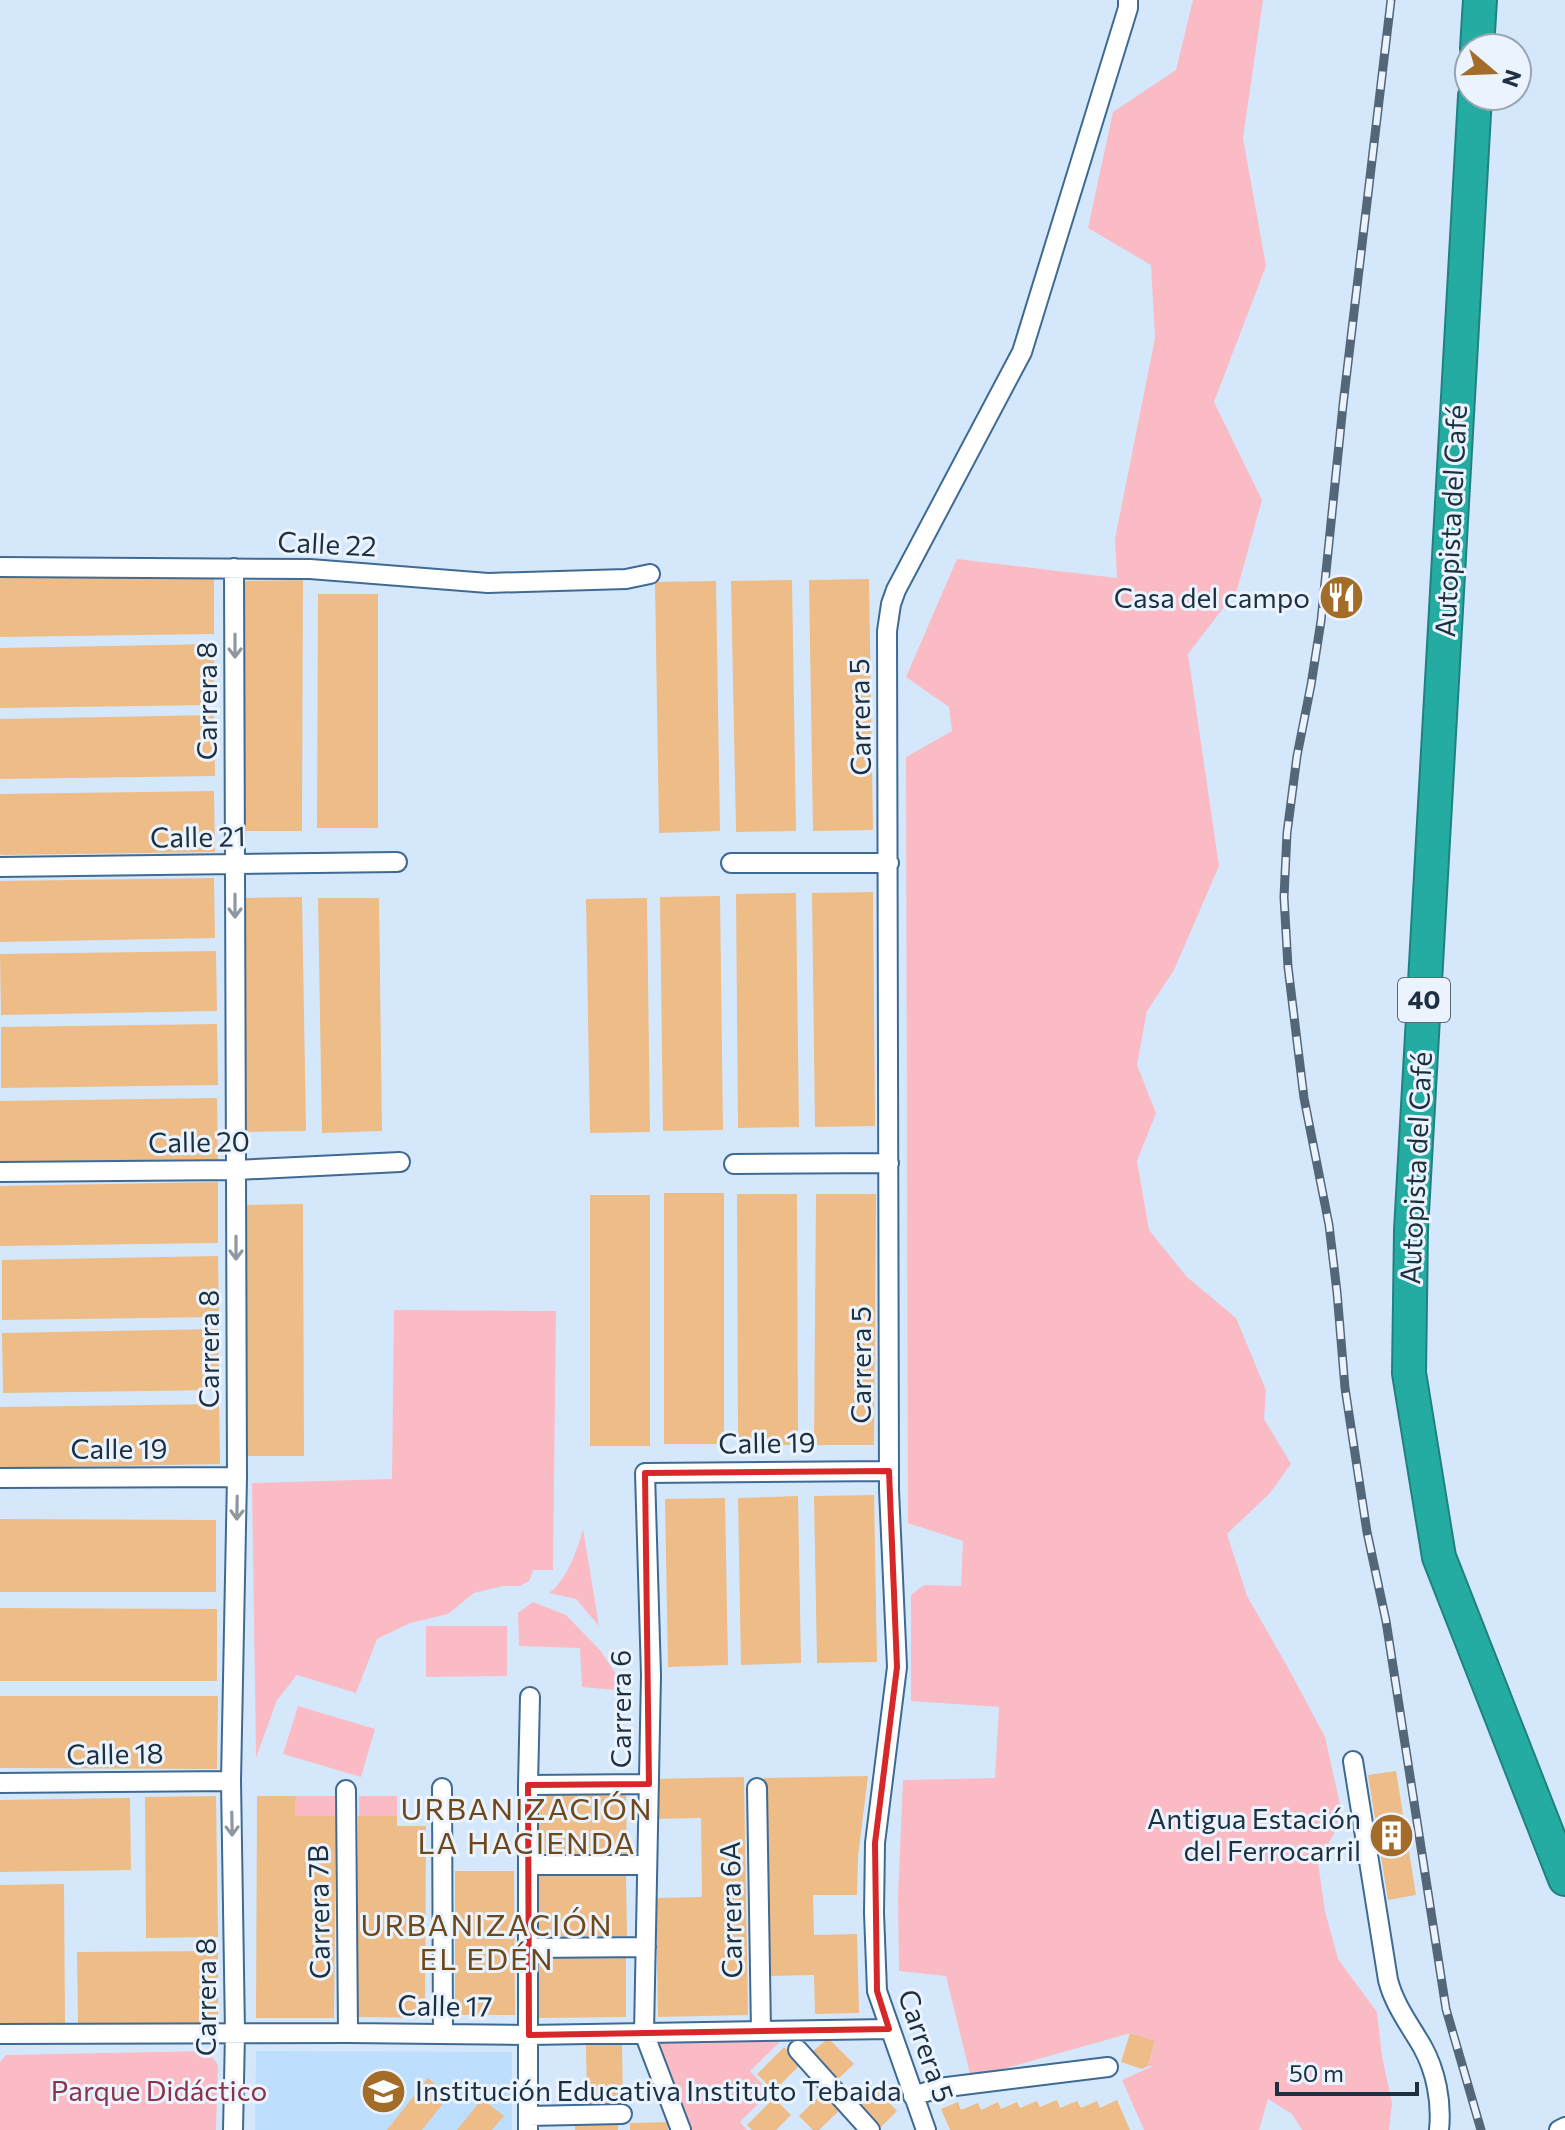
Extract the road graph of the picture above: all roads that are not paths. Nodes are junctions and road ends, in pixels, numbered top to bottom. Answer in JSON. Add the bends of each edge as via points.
{"nodes":[{"id":1,"x":1128,"y":0,"type":"edge"},
{"id":2,"x":1480,"y":0,"type":"edge"},
{"id":3,"x":1478,"y":32,"type":"edge"},
{"id":4,"x":1474,"y":112,"type":"edge"},
{"id":5,"x":0,"y":567,"type":"edge"},
{"id":6,"x":234,"y":568,"type":"junction"},
{"id":7,"x":650,"y":574,"type":"dead end"},
{"id":8,"x":397,"y":862,"type":"dead end"},
{"id":9,"x":731,"y":863,"type":"dead end"},
{"id":10,"x":889,"y":863,"type":"junction"},
{"id":11,"x":235,"y":865,"type":"junction"},
{"id":12,"x":0,"y":867,"type":"edge"},
{"id":13,"x":400,"y":1162,"type":"dead end"},
{"id":14,"x":889,"y":1163,"type":"junction"},
{"id":15,"x":734,"y":1164,"type":"dead end"},
{"id":16,"x":236,"y":1170,"type":"junction"},
{"id":17,"x":0,"y":1172,"type":"edge"},
{"id":18,"x":889,"y":1471,"type":"junction"},
{"id":19,"x":645,"y":1473,"type":"joint"},
{"id":20,"x":237,"y":1477,"type":"junction"},
{"id":21,"x":0,"y":1478,"type":"edge"},
{"id":22,"x":530,"y":1697,"type":"dead end"},
{"id":23,"x":1353,"y":1761,"type":"dead end"},
{"id":24,"x":231,"y":1781,"type":"junction"},
{"id":25,"x":0,"y":1783,"type":"edge"},
{"id":26,"x":649,"y":1784,"type":"junction"},
{"id":27,"x":528,"y":1785,"type":"junction"},
{"id":28,"x":442,"y":1788,"type":"dead end"},
{"id":29,"x":757,"y":1788,"type":"dead end"},
{"id":30,"x":346,"y":1790,"type":"dead end"},
{"id":31,"x":528,"y":1865,"type":"junction"},
{"id":32,"x":647,"y":1865,"type":"junction"},
{"id":33,"x":1565,"y":1879,"type":"edge"},
{"id":34,"x":646,"y":1947,"type":"junction"},
{"id":35,"x":528,"y":1948,"type":"junction"},
{"id":36,"x":889,"y":2029,"type":"junction"},
{"id":37,"x":761,"y":2031,"type":"junction"},
{"id":38,"x":235,"y":2033,"type":"junction"},
{"id":39,"x":348,"y":2033,"type":"junction"},
{"id":40,"x":644,"y":2033,"type":"junction"},
{"id":41,"x":0,"y":2034,"type":"edge"},
{"id":42,"x":443,"y":2034,"type":"junction"},
{"id":43,"x":529,"y":2035,"type":"junction"},
{"id":44,"x":798,"y":2050,"type":"dead end"},
{"id":45,"x":1108,"y":2067,"type":"dead end"},
{"id":46,"x":913,"y":2096,"type":"junction"},
{"id":47,"x":622,"y":2114,"type":"dead end"},
{"id":48,"x":528,"y":2123,"type":"edge"},
{"id":49,"x":1565,"y":2127,"type":"edge"},
{"id":50,"x":233,"y":2130,"type":"edge"},
{"id":51,"x":681,"y":2130,"type":"edge"},
{"id":52,"x":870,"y":2130,"type":"edge"},
{"id":53,"x":926,"y":2130,"type":"edge"},
{"id":54,"x":1439,"y":2130,"type":"edge"},
{"id":55,"x":1559,"y":2130,"type":"edge"}],
"edges":[{"from":1,"to":10,"type":"street","name":"Carrera 5","via":[[1022,352],[891,604]]},
{"from":2,"to":3,"type":"highway"},
{"from":4,"to":33,"type":"highway","name":"Autopista del Café","number":"40","via":[[1412,1214],[1409,1373],[1439,1557]]},
{"from":5,"to":6,"type":"street","name":"Calle 22"},
{"from":6,"to":7,"type":"street","name":"Calle 22","via":[[488,583]]},
{"from":6,"to":11,"type":"street","name":"Carrera 8","one_way":true},
{"from":8,"to":11,"type":"street","name":"Calle 21"},
{"from":9,"to":10,"type":"street"},
{"from":10,"to":14,"type":"street","name":"Carrera 5"},
{"from":11,"to":12,"type":"street","name":"Calle 21"},
{"from":11,"to":16,"type":"street","name":"Carrera 8","one_way":true},
{"from":13,"to":16,"type":"street","name":"Calle 20"},
{"from":14,"to":15,"type":"street"},
{"from":14,"to":18,"type":"street","name":"Carrera 5"},
{"from":16,"to":17,"type":"street","name":"Calle 20"},
{"from":16,"to":20,"type":"street","name":"Carrera 8","one_way":true},
{"from":18,"to":19,"type":"street","name":"Calle 19"},
{"from":18,"to":36,"type":"street","name":"Carrera 5","via":[[897,1667],[875,1843],[874,1913],[877,1991]]},
{"from":19,"to":26,"type":"street","name":"Carrera 6"},
{"from":20,"to":21,"type":"street","name":"Calle 19"},
{"from":20,"to":24,"type":"street","name":"Carrera 8","one_way":true},
{"from":22,"to":27,"type":"street"},
{"from":23,"to":54,"type":"street","via":[[1388,1980],[1435,2077]]},
{"from":24,"to":25,"type":"street","name":"Calle 18"},
{"from":24,"to":38,"type":"street","name":"Carrera 8","one_way":true},
{"from":26,"to":27,"type":"street"},
{"from":26,"to":32,"type":"street","name":"Carrera 6"},
{"from":27,"to":31,"type":"street"},
{"from":28,"to":42,"type":"street"},
{"from":29,"to":37,"type":"street","name":"Carrera 6A"},
{"from":30,"to":39,"type":"street","name":"Carrera 7B"},
{"from":31,"to":32,"type":"street"},
{"from":31,"to":35,"type":"street"},
{"from":32,"to":34,"type":"street","name":"Carrera 6"},
{"from":34,"to":35,"type":"street"},
{"from":34,"to":40,"type":"street","name":"Carrera 6"},
{"from":35,"to":43,"type":"street"},
{"from":36,"to":37,"type":"street","name":"Calle 17"},
{"from":36,"to":46,"type":"street","name":"Carrera 5"},
{"from":37,"to":40,"type":"street","name":"Calle 17"},
{"from":38,"to":39,"type":"street","name":"Calle 17"},
{"from":38,"to":41,"type":"street","name":"Calle 17"},
{"from":38,"to":50,"type":"street","name":"Carrera 8"},
{"from":39,"to":42,"type":"street","name":"Calle 17"},
{"from":40,"to":43,"type":"street","name":"Calle 17"},
{"from":40,"to":51,"type":"street","name":"Carrera 6"},
{"from":42,"to":43,"type":"street","name":"Calle 17"},
{"from":43,"to":48,"type":"street"},
{"from":44,"to":52,"type":"street"},
{"from":45,"to":46,"type":"street","via":[[939,2088]]},
{"from":46,"to":53,"type":"street","name":"Carrera 5"},
{"from":47,"to":48,"type":"street"},
{"from":49,"to":55,"type":"street"}]}
